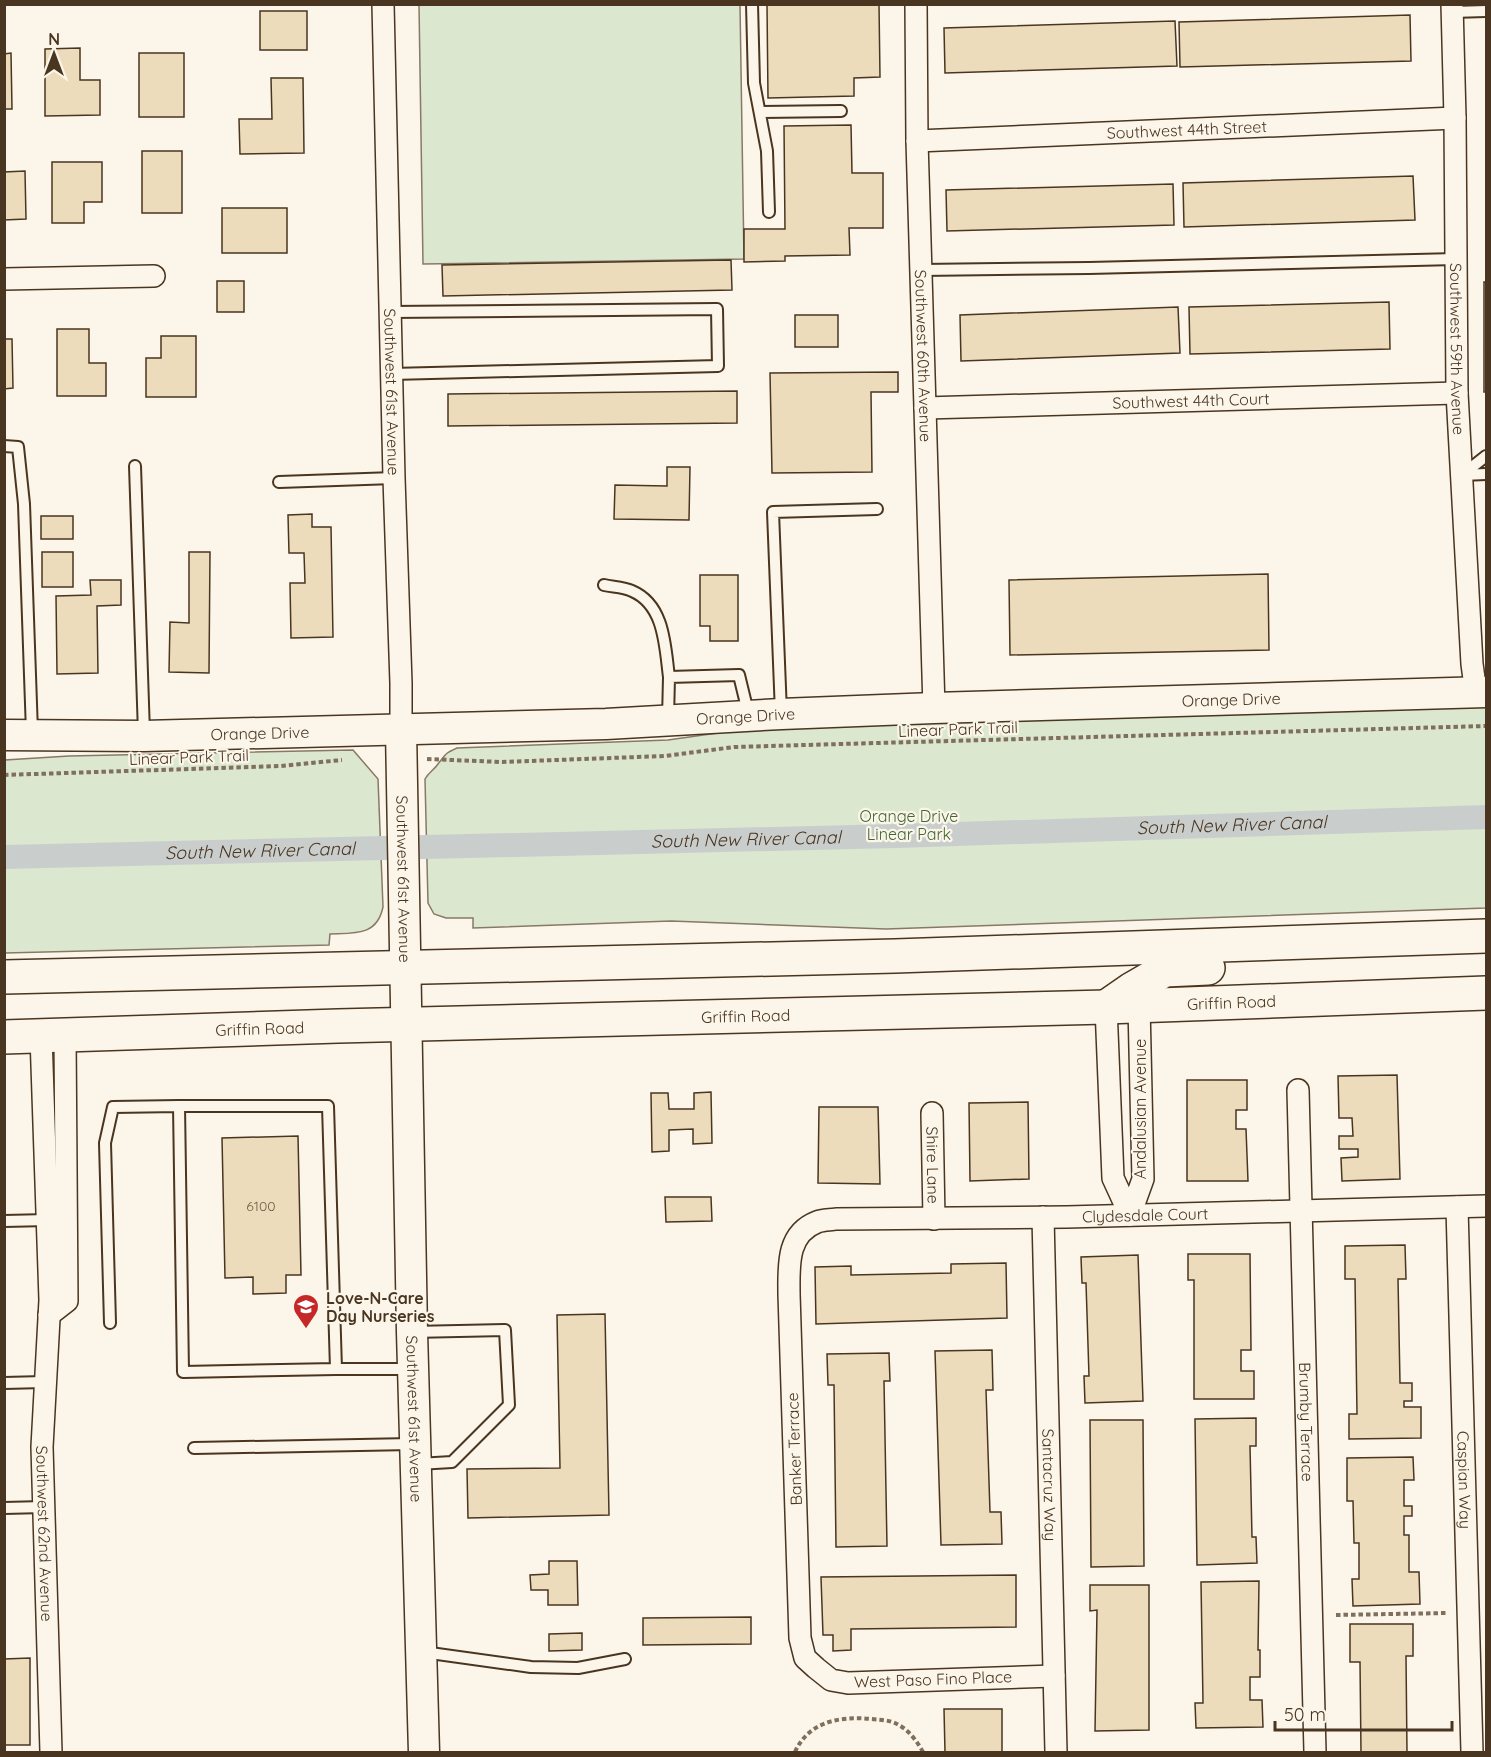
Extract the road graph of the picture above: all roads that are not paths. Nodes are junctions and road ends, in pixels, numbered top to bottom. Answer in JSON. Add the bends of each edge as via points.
{"nodes":[{"id":1,"x":383,"y":4,"type":"edge"},
{"id":2,"x":752,"y":4,"type":"edge"},
{"id":3,"x":916,"y":4,"type":"edge"},
{"id":4,"x":1452,"y":8,"type":"edge"},
{"id":5,"x":1486,"y":11,"type":"edge"},
{"id":6,"x":841,"y":111,"type":"dead end"},
{"id":7,"x":759,"y":112,"type":"junction"},
{"id":8,"x":1455,"y":118,"type":"junction"},
{"id":9,"x":917,"y":141,"type":"junction"},
{"id":10,"x":769,"y":212,"type":"dead end"},
{"id":11,"x":1456,"y":260,"type":"junction"},
{"id":12,"x":921,"y":270,"type":"junction"},
{"id":13,"x":154,"y":276,"type":"dead end"},
{"id":14,"x":4,"y":279,"type":"edge"},
{"id":15,"x":390,"y":312,"type":"junction"},
{"id":16,"x":392,"y":374,"type":"junction"},
{"id":17,"x":1457,"y":393,"type":"junction"},
{"id":18,"x":925,"y":408,"type":"junction"},
{"id":19,"x":4,"y":446,"type":"edge"},
{"id":20,"x":1486,"y":456,"type":"edge"},
{"id":21,"x":135,"y":466,"type":"dead end"},
{"id":22,"x":1486,"y":474,"type":"edge"},
{"id":23,"x":1462,"y":475,"type":"junction"},
{"id":24,"x":394,"y":478,"type":"junction"},
{"id":25,"x":279,"y":482,"type":"dead end"},
{"id":26,"x":877,"y":509,"type":"dead end"},
{"id":27,"x":604,"y":585,"type":"dead end"},
{"id":28,"x":669,"y":677,"type":"junction"},
{"id":29,"x":1481,"y":692,"type":"edge"},
{"id":30,"x":934,"y":708,"type":"junction"},
{"id":31,"x":781,"y":714,"type":"junction"},
{"id":32,"x":748,"y":716,"type":"junction"},
{"id":33,"x":668,"y":721,"type":"junction"},
{"id":34,"x":401,"y":729,"type":"junction"},
{"id":35,"x":18,"y":735,"type":"edge"},
{"id":36,"x":144,"y":736,"type":"junction"},
{"id":37,"x":1486,"y":936,"type":"edge"},
{"id":38,"x":1421,"y":939,"type":"junction"},
{"id":39,"x":405,"y":967,"type":"junction"},
{"id":40,"x":4,"y":977,"type":"edge"},
{"id":41,"x":1486,"y":993,"type":"edge"},
{"id":42,"x":1139,"y":1006,"type":"junction"},
{"id":43,"x":1106,"y":1007,"type":"junction"},
{"id":44,"x":405,"y":1025,"type":"junction"},
{"id":45,"x":53,"y":1036,"type":"junction"},
{"id":46,"x":4,"y":1037,"type":"edge"},
{"id":47,"x":1298,"y":1090,"type":"dead end"},
{"id":48,"x":179,"y":1106,"type":"junction"},
{"id":49,"x":932,"y":1113,"type":"dead end"},
{"id":50,"x":1486,"y":1206,"type":"edge"},
{"id":51,"x":1457,"y":1207,"type":"junction"},
{"id":52,"x":1302,"y":1210,"type":"junction"},
{"id":53,"x":1130,"y":1215,"type":"junction"},
{"id":54,"x":1043,"y":1217,"type":"junction"},
{"id":55,"x":934,"y":1219,"type":"junction"},
{"id":56,"x":48,"y":1220,"type":"junction"},
{"id":57,"x":4,"y":1221,"type":"edge"},
{"id":58,"x":806,"y":1229,"type":"joint"},
{"id":59,"x":49,"y":1315,"type":"junction"},
{"id":60,"x":111,"y":1323,"type":"dead end"},
{"id":61,"x":412,"y":1332,"type":"junction"},
{"id":62,"x":336,"y":1369,"type":"junction"},
{"id":63,"x":413,"y":1369,"type":"junction"},
{"id":64,"x":44,"y":1382,"type":"junction"},
{"id":65,"x":4,"y":1383,"type":"edge"},
{"id":66,"x":194,"y":1448,"type":"dead end"},
{"id":67,"x":415,"y":1454,"type":"junction"},
{"id":68,"x":44,"y":1507,"type":"junction"},
{"id":69,"x":4,"y":1508,"type":"edge"},
{"id":70,"x":421,"y":1652,"type":"junction"},
{"id":71,"x":1478,"y":1653,"type":"edge"},
{"id":72,"x":625,"y":1659,"type":"dead end"},
{"id":73,"x":816,"y":1668,"type":"joint"},
{"id":74,"x":1054,"y":1676,"type":"junction"},
{"id":75,"x":51,"y":1752,"type":"edge"},
{"id":76,"x":424,"y":1752,"type":"edge"},
{"id":77,"x":1056,"y":1752,"type":"edge"},
{"id":78,"x":1315,"y":1752,"type":"edge"},
{"id":79,"x":1472,"y":1752,"type":"edge"}],
"edges":[{"from":1,"to":15,"type":"street","name":"Southwest 61st Avenue"},
{"from":2,"to":7,"type":"lane","via":[[753,83]]},
{"from":3,"to":9,"type":"street","name":"Southwest 60th Avenue"},
{"from":4,"to":5,"type":"lane"},
{"from":4,"to":8,"type":"street","name":"Southwest 59th Avenue"},
{"from":6,"to":7,"type":"lane"},
{"from":7,"to":10,"type":"lane","via":[[767,151]]},
{"from":8,"to":9,"type":"street","name":"Southwest 44th Street"},
{"from":8,"to":11,"type":"street","name":"Southwest 59th Avenue"},
{"from":9,"to":12,"type":"street","name":"Southwest 60th Avenue"},
{"from":11,"to":12,"type":"lane"},
{"from":11,"to":17,"type":"street","name":"Southwest 59th Avenue"},
{"from":12,"to":18,"type":"street","name":"Southwest 60th Avenue"},
{"from":13,"to":14,"type":"street"},
{"from":15,"to":16,"type":"street","name":"Southwest 61st Avenue"},
{"from":15,"to":16,"type":"lane","via":[[717,309],[718,366]]},
{"from":16,"to":24,"type":"street","name":"Southwest 61st Avenue"},
{"from":17,"to":18,"type":"street","name":"Southwest 44th Court"},
{"from":17,"to":23,"type":"street","name":"Southwest 59th Avenue"},
{"from":18,"to":30,"type":"street","name":"Southwest 60th Avenue"},
{"from":19,"to":35,"type":"lane","via":[[18,447],[24,504]]},
{"from":20,"to":23,"type":"lane"},
{"from":21,"to":36,"type":"lane"},
{"from":22,"to":23,"type":"lane"},
{"from":23,"to":29,"type":"street","name":"Southwest 59th Avenue","via":[[1472,655]]},
{"from":24,"to":25,"type":"lane"},
{"from":24,"to":34,"type":"street","name":"Southwest 61st Avenue"},
{"from":26,"to":31,"type":"lane","via":[[773,512]]},
{"from":27,"to":28,"type":"lane","via":[[632,591],[652,606],[664,635]]},
{"from":28,"to":32,"type":"lane","via":[[739,675]]},
{"from":28,"to":33,"type":"lane"},
{"from":29,"to":30,"type":"street","name":"Orange Drive"},
{"from":30,"to":31,"type":"street","name":"Orange Drive"},
{"from":31,"to":32,"type":"street","name":"Orange Drive"},
{"from":32,"to":33,"type":"street","name":"Orange Drive"},
{"from":33,"to":34,"type":"street","name":"Orange Drive"},
{"from":34,"to":36,"type":"street","name":"Orange Drive"},
{"from":34,"to":39,"type":"street","name":"Southwest 61st Avenue"},
{"from":35,"to":36,"type":"street","name":"Orange Drive"},
{"from":37,"to":38,"type":"main road"},
{"from":38,"to":39,"type":"main road"},
{"from":38,"to":43,"type":"main road","via":[[1407,959],[1165,970]]},
{"from":39,"to":40,"type":"main road"},
{"from":39,"to":44,"type":"street","name":"Southwest 61st Avenue"},
{"from":41,"to":42,"type":"main road","name":"Griffin Road"},
{"from":42,"to":43,"type":"main road","name":"Griffin Road"},
{"from":42,"to":53,"type":"street","name":"Andalusian Avenue","via":[[1143,1179]]},
{"from":43,"to":44,"type":"main road","name":"Griffin Road"},
{"from":43,"to":53,"type":"street","name":"Andalusian Avenue","via":[[1113,1178]]},
{"from":44,"to":45,"type":"main road","name":"Griffin Road"},
{"from":44,"to":61,"type":"street","name":"Southwest 61st Avenue"},
{"from":45,"to":46,"type":"main road","name":"Griffin Road"},
{"from":45,"to":56,"type":"street","name":"Southwest 62nd Avenue"},
{"from":45,"to":59,"type":"street","via":[[67,1300]]},
{"from":47,"to":52,"type":"street","name":"Brumby Terrace"},
{"from":48,"to":60,"type":"lane","via":[[113,1107],[105,1143]]},
{"from":48,"to":62,"type":"lane","via":[[328,1106]]},
{"from":48,"to":62,"type":"lane","via":[[183,1372]]},
{"from":49,"to":55,"type":"street","name":"Shire Lane"},
{"from":50,"to":51,"type":"street","name":"Clydesdale Court"},
{"from":51,"to":52,"type":"street","name":"Clydesdale Court"},
{"from":51,"to":71,"type":"street","name":"Caspian Way"},
{"from":52,"to":53,"type":"street","name":"Clydesdale Court"},
{"from":52,"to":78,"type":"street","name":"Brumby Terrace"},
{"from":53,"to":54,"type":"street","name":"Clydesdale Court"},
{"from":54,"to":55,"type":"street","name":"Clydesdale Court"},
{"from":54,"to":74,"type":"street","name":"Santacruz Way"},
{"from":55,"to":58,"type":"street","name":"Clydesdale Court","via":[[836,1219],[817,1222]]},
{"from":56,"to":57,"type":"lane"},
{"from":56,"to":59,"type":"street","name":"Southwest 62nd Avenue"},
{"from":58,"to":73,"type":"street","name":"Banker Terrace","via":[[794,1240],[789,1258],[789,1294],[800,1638],[805,1658]]},
{"from":59,"to":64,"type":"street","name":"Southwest 62nd Avenue"},
{"from":61,"to":63,"type":"street","name":"Southwest 61st Avenue"},
{"from":61,"to":67,"type":"lane","via":[[505,1330],[509,1405],[452,1462]]},
{"from":62,"to":63,"type":"lane"},
{"from":63,"to":67,"type":"street","name":"Southwest 61st Avenue"},
{"from":64,"to":65,"type":"lane"},
{"from":64,"to":68,"type":"street","name":"Southwest 62nd Avenue"},
{"from":66,"to":67,"type":"lane"},
{"from":67,"to":70,"type":"street","name":"Southwest 61st Avenue"},
{"from":68,"to":69,"type":"lane"},
{"from":68,"to":75,"type":"street","name":"Southwest 62nd Avenue"},
{"from":70,"to":72,"type":"lane","via":[[531,1667],[578,1668]]},
{"from":70,"to":76,"type":"street","name":"Southwest 61st Avenue"},
{"from":71,"to":79,"type":"street","name":"Caspian Way"},
{"from":73,"to":74,"type":"street","name":"West Paso Fino Place","via":[[831,1680],[848,1683]]},
{"from":74,"to":77,"type":"street","name":"Santacruz Way"}]}
